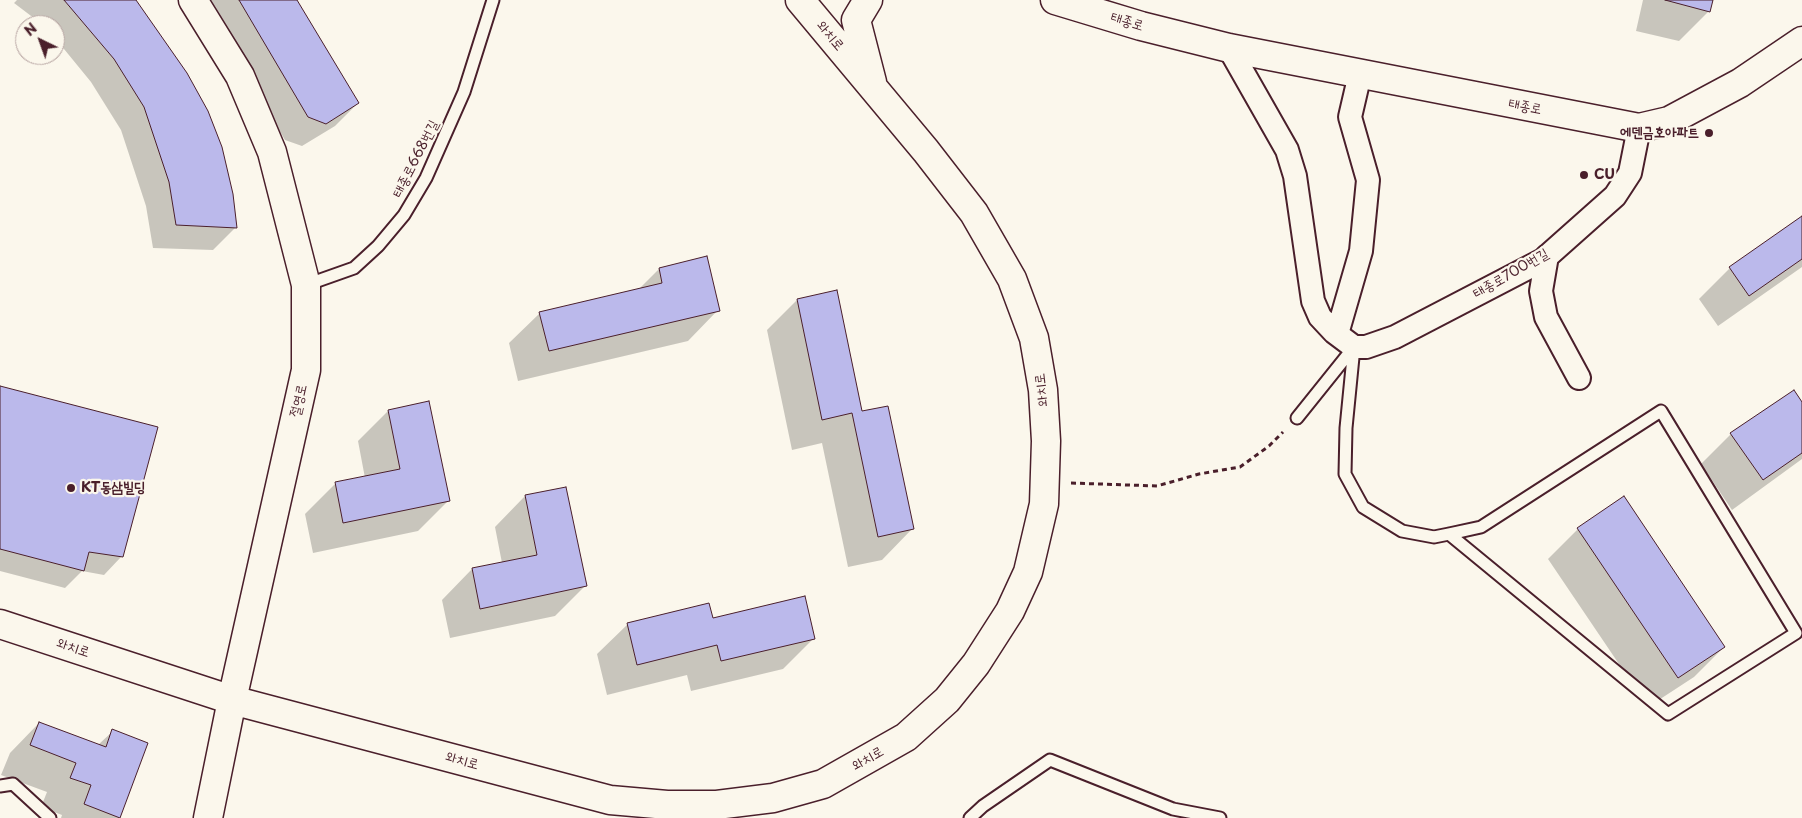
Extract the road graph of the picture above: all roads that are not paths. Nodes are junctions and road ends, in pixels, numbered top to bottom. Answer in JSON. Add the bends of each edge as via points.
{"nodes":[{"id":1,"x":193,"y":0,"type":"edge"},
{"id":2,"x":493,"y":0,"type":"edge"},
{"id":3,"x":800,"y":0,"type":"edge"},
{"id":4,"x":868,"y":0,"type":"edge"},
{"id":5,"x":1056,"y":0,"type":"edge"},
{"id":6,"x":817,"y":11,"type":"edge"},
{"id":7,"x":1802,"y":41,"type":"edge"},
{"id":8,"x":1229,"y":48,"type":"junction"},
{"id":9,"x":1360,"y":74,"type":"junction"},
{"id":10,"x":874,"y":88,"type":"junction"},
{"id":11,"x":1639,"y":128,"type":"junction"},
{"id":12,"x":1547,"y":256,"type":"junction"},
{"id":13,"x":306,"y":285,"type":"junction"},
{"id":14,"x":1346,"y":340,"type":"junction"},
{"id":15,"x":1579,"y":378,"type":"dead end"},
{"id":16,"x":1298,"y":418,"type":"road end"},
{"id":17,"x":1449,"y":534,"type":"junction"},
{"id":18,"x":0,"y":624,"type":"edge"},
{"id":19,"x":232,"y":700,"type":"junction"},
{"id":20,"x":0,"y":786,"type":"edge"},
{"id":21,"x":646,"y":810,"type":"edge"},
{"id":22,"x":50,"y":818,"type":"edge"},
{"id":23,"x":208,"y":818,"type":"edge"},
{"id":24,"x":970,"y":818,"type":"edge"},
{"id":25,"x":1220,"y":818,"type":"edge"}],
"edges":[{"from":1,"to":13,"type":"main road","name":"절영로","via":[[240,76],[272,152]]},
{"from":2,"to":13,"type":"lane","name":"태종로668번길","via":[[464,92],[426,178],[404,215],[354,268]]},
{"from":3,"to":6,"type":"main road","name":"와치로"},
{"from":4,"to":10,"type":"main road","via":[[856,20]]},
{"from":5,"to":8,"type":"main road","name":"태종로"},
{"from":6,"to":10,"type":"main road","name":"와치로"},
{"from":7,"to":11,"type":"main road","name":"태종로","via":[[1740,83],[1669,122]]},
{"from":8,"to":9,"type":"main road","name":"태종로"},
{"from":8,"to":14,"type":"street","via":[[1287,150],[1295,176],[1313,301],[1320,317]]},
{"from":9,"to":11,"type":"main road","name":"태종로"},
{"from":9,"to":14,"type":"street","via":[[1350,117],[1368,180],[1361,251]]},
{"from":10,"to":21,"type":"main road","name":"와치로","via":[[974,213],[1012,279],[1034,338],[1044,390],[1045,482],[1044,504],[1028,572],[1010,611],[976,664],[947,700],[906,737],[823,784],[773,798]]},
{"from":11,"to":12,"type":"street","name":"태종로700번길","via":[[1630,173],[1615,196]]},
{"from":12,"to":14,"type":"street","name":"태종로700번길","via":[[1395,337],[1366,347]]},
{"from":12,"to":15,"type":"street","via":[[1541,291],[1546,317]]},
{"from":13,"to":19,"type":"main road","name":"절영로","via":[[306,370]]},
{"from":14,"to":16,"type":"lane"},
{"from":14,"to":17,"type":"lane","via":[[1345,474],[1363,506],[1402,532],[1434,537]]},
{"from":17,"to":17,"type":"lane","via":[[1481,526],[1661,410],[1796,632],[1668,714]]},
{"from":18,"to":19,"type":"main road","name":"와치로"},
{"from":19,"to":21,"type":"main road","name":"와치로"},
{"from":19,"to":23,"type":"main road","name":"절영로"},
{"from":20,"to":22,"type":"lane","via":[[13,784]]},
{"from":24,"to":25,"type":"lane","via":[[1050,760],[1173,809]]}]}
